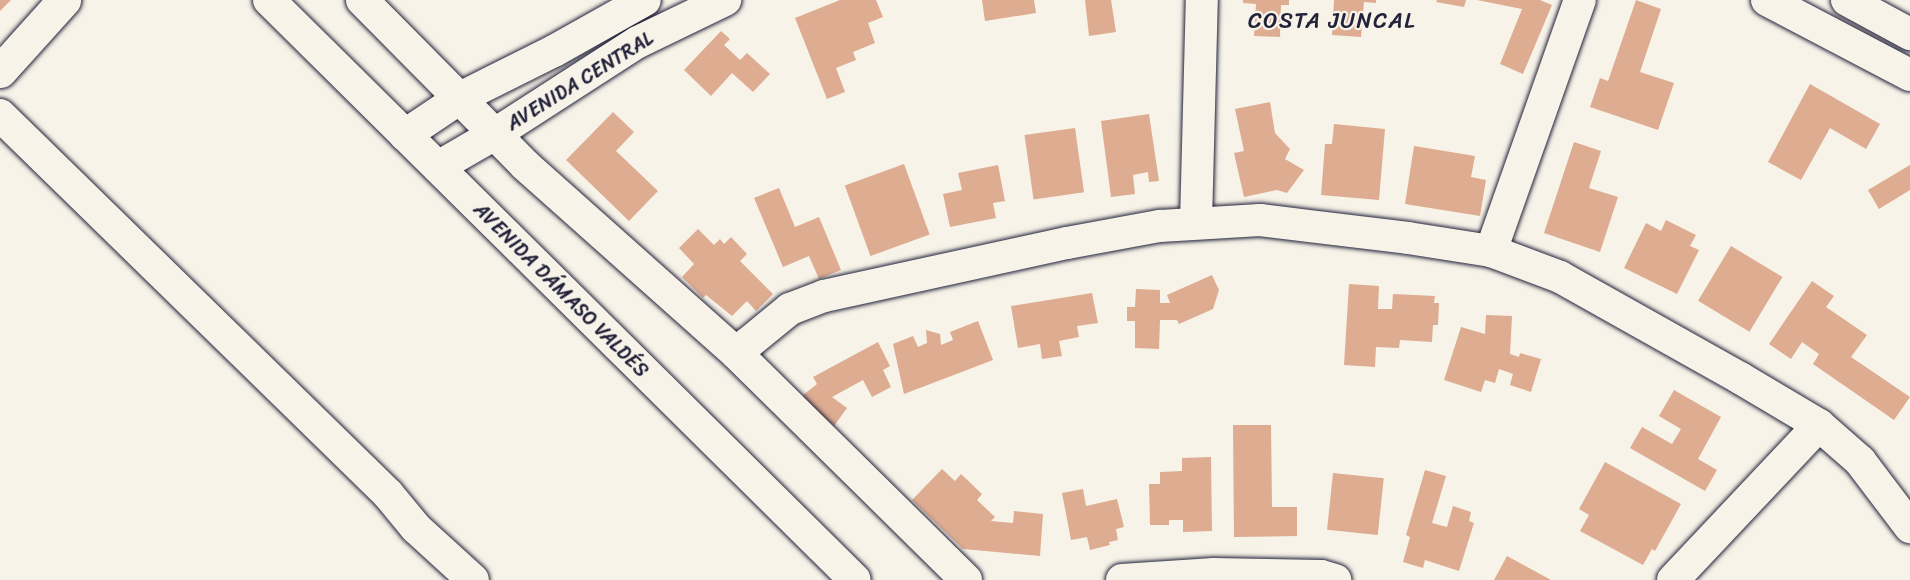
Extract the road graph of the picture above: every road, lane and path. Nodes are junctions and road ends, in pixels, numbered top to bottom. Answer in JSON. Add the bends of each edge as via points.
{"nodes":[{"id":1,"x":64,"y":0,"type":"edge"},
{"id":2,"x":268,"y":0,"type":"edge"},
{"id":3,"x":362,"y":0,"type":"edge"},
{"id":4,"x":645,"y":0,"type":"edge"},
{"id":5,"x":725,"y":0,"type":"edge"},
{"id":6,"x":1203,"y":0,"type":"edge"},
{"id":7,"x":1580,"y":0,"type":"edge"},
{"id":8,"x":1767,"y":0,"type":"edge"},
{"id":9,"x":1847,"y":0,"type":"edge"},
{"id":10,"x":1910,"y":34,"type":"edge"},
{"id":11,"x":0,"y":71,"type":"edge"},
{"id":12,"x":1910,"y":75,"type":"edge"},
{"id":13,"x":460,"y":98,"type":"junction"},
{"id":14,"x":0,"y":115,"type":"edge"},
{"id":15,"x":495,"y":134,"type":"junction"},
{"id":16,"x":405,"y":135,"type":"junction"},
{"id":17,"x":438,"y":167,"type":"junction"},
{"id":18,"x":1196,"y":222,"type":"junction"},
{"id":19,"x":1491,"y":251,"type":"junction"},
{"id":20,"x":736,"y":353,"type":"junction"},
{"id":21,"x":1819,"y":424,"type":"junction"},
{"id":22,"x":1910,"y":527,"type":"edge"},
{"id":23,"x":473,"y":580,"type":"edge"},
{"id":24,"x":855,"y":580,"type":"edge"},
{"id":25,"x":966,"y":580,"type":"edge"},
{"id":26,"x":1122,"y":580,"type":"edge"},
{"id":27,"x":1335,"y":580,"type":"edge"},
{"id":28,"x":1673,"y":580,"type":"edge"}],
"edges":[{"from":1,"to":11,"type":"main road"},
{"from":2,"to":16,"type":"street","name":"AVENIDA DÁMASO VALDÉS"},
{"from":3,"to":13,"type":"street"},
{"from":4,"to":13,"type":"street","name":"AVENIDA CENTRAL"},
{"from":5,"to":15,"type":"street","name":"AVENIDA CENTRAL","via":[[638,42]]},
{"from":6,"to":18,"type":"street"},
{"from":7,"to":19,"type":"street"},
{"from":8,"to":12,"type":"street"},
{"from":9,"to":10,"type":"street"},
{"from":13,"to":15,"type":"street"},
{"from":13,"to":16,"type":"street","name":"AVENIDA CENTRAL"},
{"from":14,"to":23,"type":"street"},
{"from":15,"to":17,"type":"street","name":"AVENIDA CENTRAL"},
{"from":15,"to":20,"type":"street"},
{"from":16,"to":17,"type":"street","name":"AVENIDA DÁMASO VALDÉS"},
{"from":17,"to":24,"type":"street","name":"AVENIDA DÁMASO VALDÉS"},
{"from":18,"to":19,"type":"street","via":[[1260,220]]},
{"from":18,"to":20,"type":"street","via":[[1066,243],[824,296],[790,309]]},
{"from":19,"to":21,"type":"street","via":[[1560,277]]},
{"from":20,"to":25,"type":"street"},
{"from":21,"to":22,"type":"street","via":[[1860,461]]},
{"from":21,"to":28,"type":"street"},
{"from":26,"to":27,"type":"street","via":[[1214,574],[1321,576]]}]}
